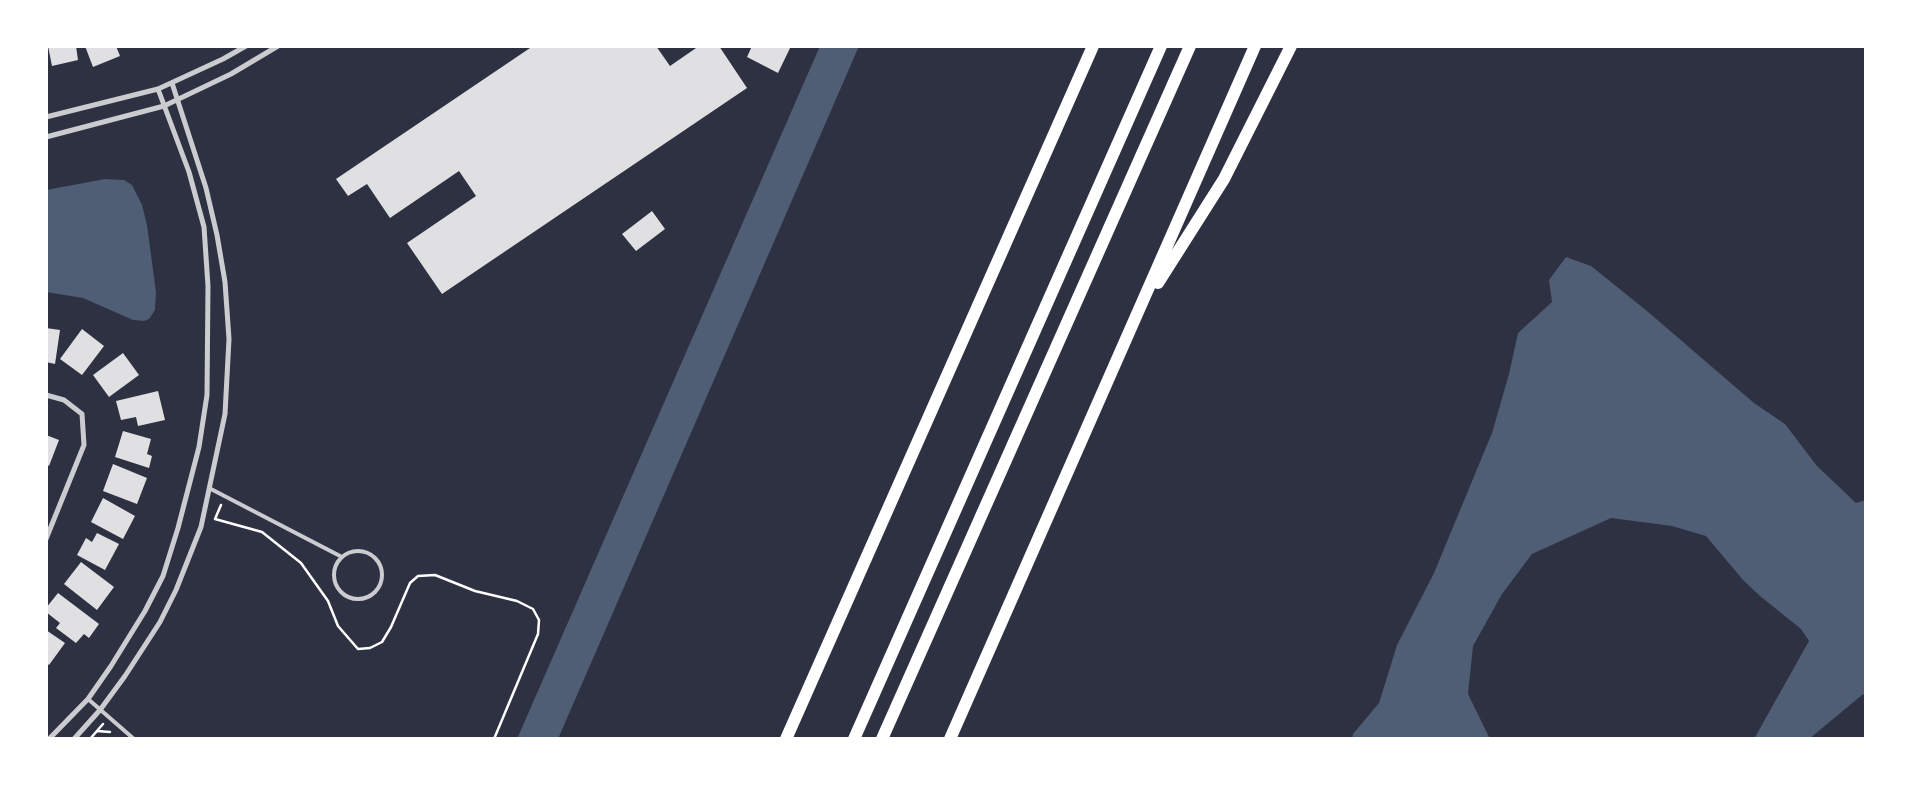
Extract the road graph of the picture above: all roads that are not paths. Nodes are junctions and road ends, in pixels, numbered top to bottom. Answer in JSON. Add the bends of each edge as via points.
{"nodes":[{"id":1,"x":246,"y":46,"type":"edge"},
{"id":2,"x":278,"y":46,"type":"edge"},
{"id":3,"x":1093,"y":46,"type":"edge"},
{"id":4,"x":1161,"y":46,"type":"edge"},
{"id":5,"x":1190,"y":46,"type":"edge"},
{"id":6,"x":1255,"y":46,"type":"edge"},
{"id":7,"x":1291,"y":46,"type":"edge"},
{"id":8,"x":172,"y":83,"type":"junction"},
{"id":9,"x":158,"y":89,"type":"junction"},
{"id":10,"x":178,"y":99,"type":"junction"},
{"id":11,"x":164,"y":106,"type":"junction"},
{"id":12,"x":46,"y":117,"type":"edge"},
{"id":13,"x":46,"y":138,"type":"edge"},
{"id":14,"x":1136,"y":317,"type":"junction"},
{"id":15,"x":46,"y":396,"type":"edge"},
{"id":16,"x":209,"y":488,"type":"junction"},
{"id":17,"x":46,"y":540,"type":"edge"},
{"id":18,"x":342,"y":557,"type":"junction"},
{"id":19,"x":88,"y":699,"type":"junction"},
{"id":20,"x":100,"y":710,"type":"junction"},
{"id":21,"x":49,"y":739,"type":"edge"},
{"id":22,"x":74,"y":739,"type":"edge"},
{"id":23,"x":134,"y":739,"type":"edge"},
{"id":24,"x":786,"y":739,"type":"edge"},
{"id":25,"x":854,"y":739,"type":"edge"},
{"id":26,"x":882,"y":739,"type":"edge"},
{"id":27,"x":950,"y":739,"type":"edge"}],
"edges":[{"from":1,"to":8,"type":"street"},
{"from":2,"to":10,"type":"street","via":[[231,74]]},
{"from":3,"to":24,"type":"highway"},
{"from":4,"to":25,"type":"highway"},
{"from":5,"to":26,"type":"highway"},
{"from":6,"to":14,"type":"highway"},
{"from":7,"to":14,"type":"highway","via":[[1224,179]]},
{"from":8,"to":9,"type":"street"},
{"from":8,"to":10,"type":"street"},
{"from":9,"to":11,"type":"street"},
{"from":9,"to":12,"type":"street"},
{"from":10,"to":11,"type":"street"},
{"from":10,"to":16,"type":"street","via":[[212,208],[225,282],[229,339],[225,414]]},
{"from":11,"to":13,"type":"street"},
{"from":11,"to":19,"type":"street","via":[[189,172],[204,227],[208,286],[207,395],[199,447],[163,576],[112,666]]},
{"from":14,"to":27,"type":"highway"},
{"from":15,"to":17,"type":"street","via":[[64,400],[82,414],[84,445]]},
{"from":16,"to":18,"type":"lane"},
{"from":16,"to":20,"type":"street","via":[[201,527],[176,590],[160,622]]},
{"from":18,"to":18,"type":"lane","via":[[334,574],[340,591],[357,599],[374,593],[382,576],[376,559],[360,551]]},
{"from":19,"to":20,"type":"lane"},
{"from":19,"to":21,"type":"street"},
{"from":20,"to":22,"type":"street"},
{"from":20,"to":23,"type":"lane"}]}
